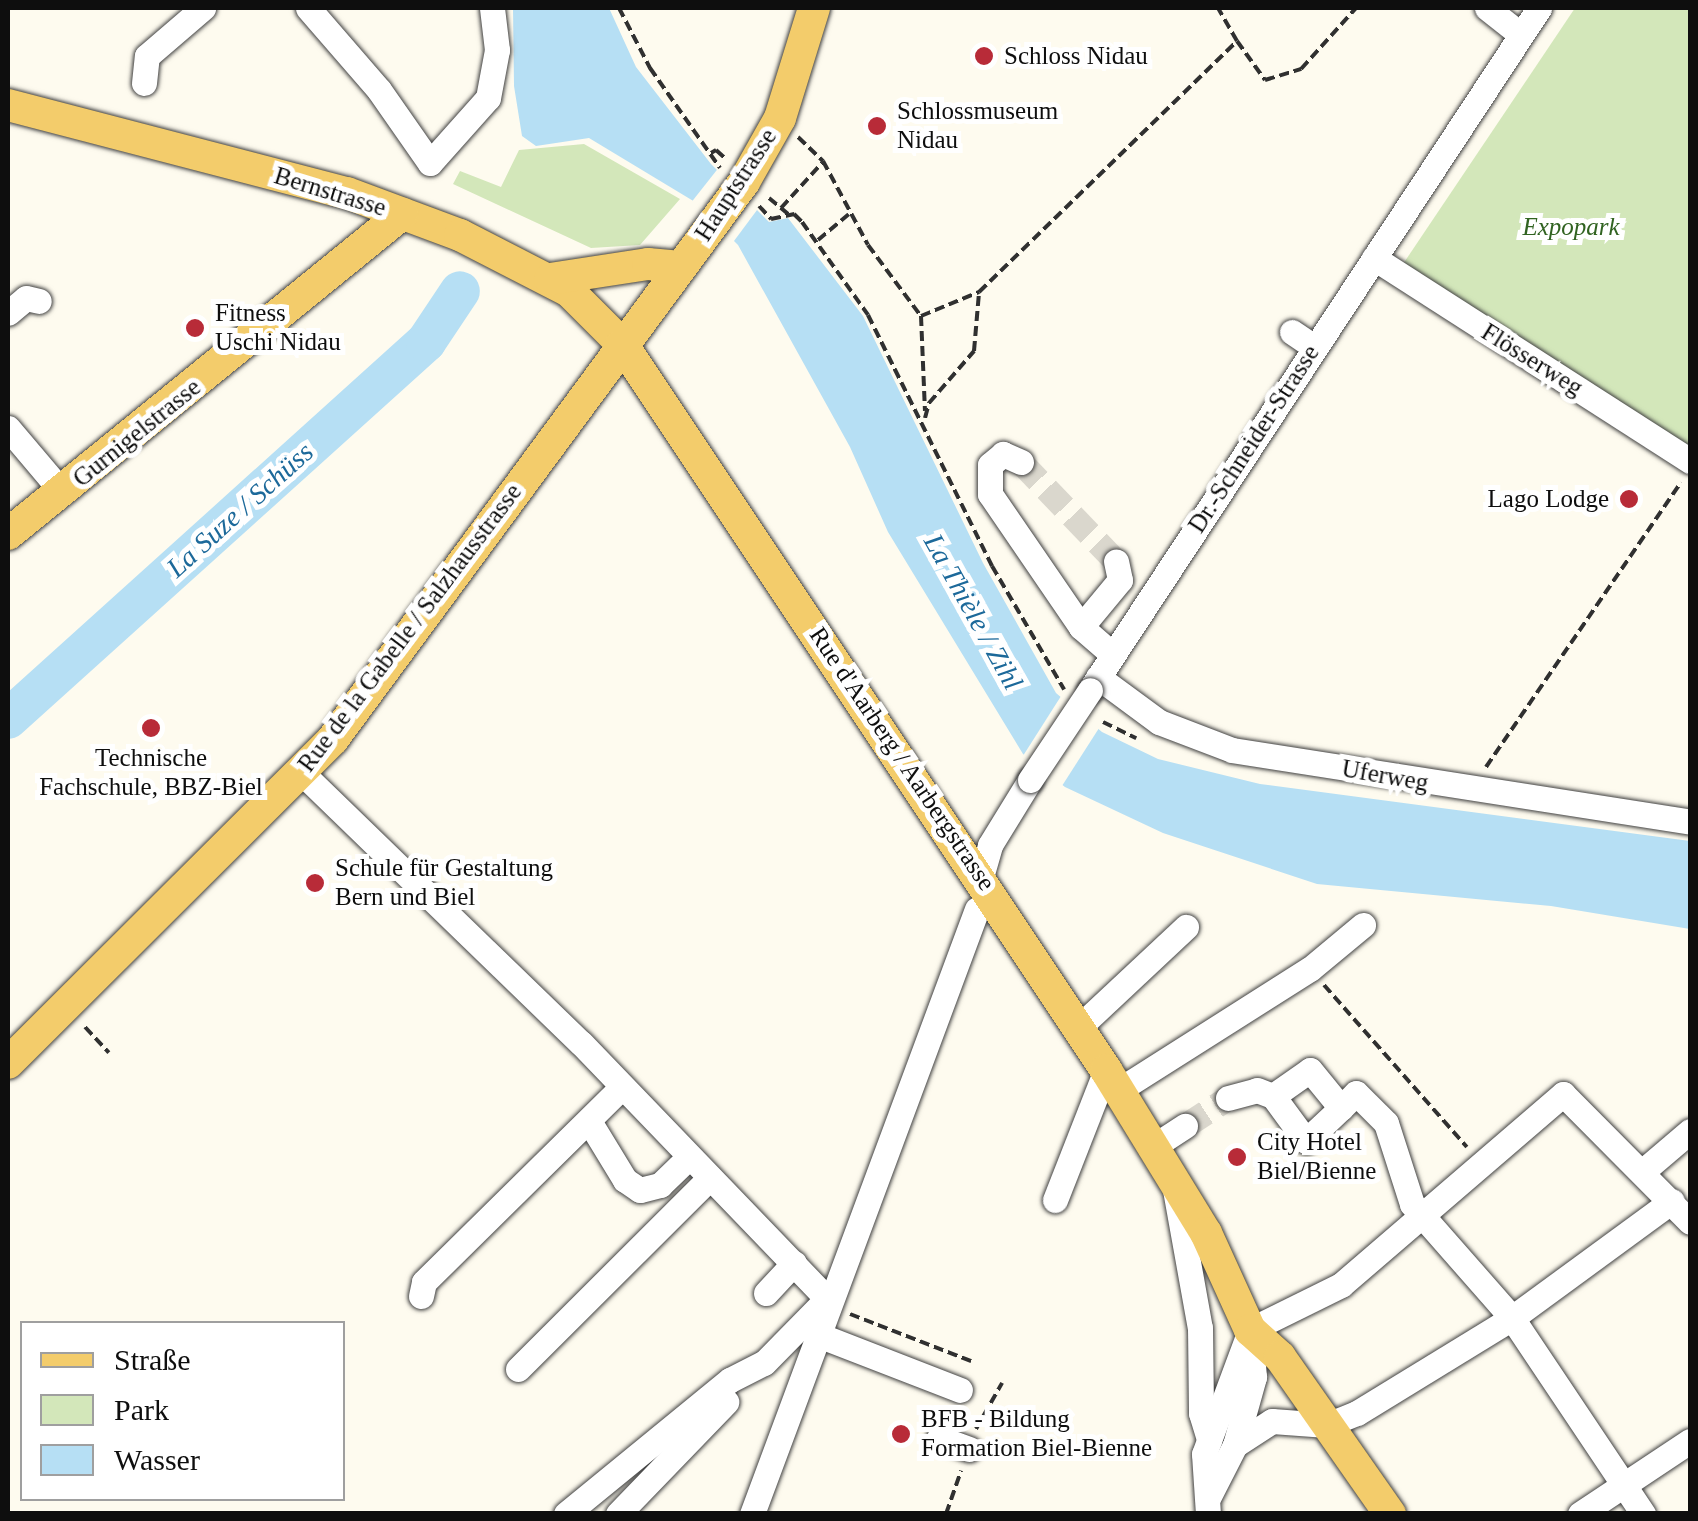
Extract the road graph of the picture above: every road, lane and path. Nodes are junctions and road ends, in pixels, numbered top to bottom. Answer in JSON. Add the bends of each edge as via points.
{"nodes":[{"id":1,"x":203,"y":8,"type":"edge"},
{"id":2,"x":308,"y":8,"type":"edge"},
{"id":3,"x":492,"y":8,"type":"edge"},
{"id":4,"x":619,"y":8,"type":"edge"},
{"id":5,"x":814,"y":8,"type":"edge"},
{"id":6,"x":1218,"y":8,"type":"edge"},
{"id":7,"x":1356,"y":8,"type":"edge"},
{"id":8,"x":1488,"y":8,"type":"edge"},
{"id":9,"x":1539,"y":8,"type":"edge"},
{"id":10,"x":1520,"y":34,"type":"junction"},
{"id":11,"x":1237,"y":40,"type":"junction"},
{"id":12,"x":144,"y":82,"type":"dead end"},
{"id":13,"x":8,"y":105,"type":"edge"},
{"id":14,"x":780,"y":118,"type":"junction"},
{"id":15,"x":711,"y":154,"type":"junction"},
{"id":16,"x":823,"y":161,"type":"junction"},
{"id":17,"x":743,"y":182,"type":"junction"},
{"id":18,"x":781,"y":208,"type":"junction"},
{"id":19,"x":402,"y":214,"type":"junction"},
{"id":20,"x":788,"y":214,"type":"junction"},
{"id":21,"x":849,"y":214,"type":"junction"},
{"id":22,"x":818,"y":240,"type":"junction"},
{"id":23,"x":1374,"y":258,"type":"junction"},
{"id":24,"x":681,"y":267,"type":"junction"},
{"id":25,"x":550,"y":279,"type":"junction"},
{"id":26,"x":979,"y":292,"type":"junction"},
{"id":27,"x":39,"y":301,"type":"dead end"},
{"id":28,"x":8,"y":313,"type":"edge"},
{"id":29,"x":921,"y":316,"type":"junction"},
{"id":30,"x":1292,"y":332,"type":"dead end"},
{"id":31,"x":622,"y":344,"type":"junction"},
{"id":32,"x":1314,"y":347,"type":"junction"},
{"id":33,"x":925,"y":423,"type":"junction"},
{"id":34,"x":8,"y":428,"type":"edge"},
{"id":35,"x":1021,"y":462,"type":"dead end"},
{"id":36,"x":1687,"y":469,"type":"edge"},
{"id":37,"x":62,"y":493,"type":"junction"},
{"id":38,"x":8,"y":534,"type":"edge"},
{"id":39,"x":1116,"y":561,"type":"dead end"},
{"id":40,"x":1082,"y":627,"type":"junction"},
{"id":41,"x":1112,"y":654,"type":"junction"},
{"id":42,"x":1056,"y":673,"type":"junction"},
{"id":43,"x":1086,"y":683,"type":"junction"},
{"id":44,"x":1060,"y":685,"type":"dead end"},
{"id":45,"x":302,"y":773,"type":"junction"},
{"id":46,"x":1471,"y":790,"type":"junction"},
{"id":47,"x":1690,"y":822,"type":"edge"},
{"id":48,"x":979,"y":893,"type":"junction"},
{"id":49,"x":1364,"y":924,"type":"dead end"},
{"id":50,"x":1186,"y":927,"type":"dead end"},
{"id":51,"x":1310,"y":969,"type":"junction"},
{"id":52,"x":81,"y":1023,"type":"dead end"},
{"id":53,"x":1078,"y":1028,"type":"junction"},
{"id":54,"x":109,"y":1052,"type":"dead end"},
{"id":55,"x":8,"y":1063,"type":"edge"},
{"id":56,"x":1112,"y":1080,"type":"junction"},
{"id":57,"x":622,"y":1088,"type":"junction"},
{"id":58,"x":1273,"y":1096,"type":"junction"},
{"id":59,"x":1228,"y":1098,"type":"tunnel mouth"},
{"id":60,"x":1348,"y":1100,"type":"junction"},
{"id":61,"x":589,"y":1121,"type":"junction"},
{"id":62,"x":1185,"y":1126,"type":"tunnel mouth"},
{"id":63,"x":1690,"y":1131,"type":"edge"},
{"id":64,"x":1154,"y":1146,"type":"junction"},
{"id":65,"x":1480,"y":1162,"type":"junction"},
{"id":66,"x":700,"y":1168,"type":"junction"},
{"id":67,"x":1642,"y":1172,"type":"junction"},
{"id":68,"x":1174,"y":1178,"type":"junction"},
{"id":69,"x":1054,"y":1200,"type":"dead end"},
{"id":70,"x":1672,"y":1201,"type":"junction"},
{"id":71,"x":1422,"y":1219,"type":"junction"},
{"id":72,"x":1690,"y":1222,"type":"edge"},
{"id":73,"x":600,"y":1253,"type":"dead end"},
{"id":74,"x":794,"y":1263,"type":"junction"},
{"id":75,"x":766,"y":1293,"type":"dead end"},
{"id":76,"x":421,"y":1296,"type":"dead end"},
{"id":77,"x":828,"y":1299,"type":"junction"},
{"id":78,"x":1512,"y":1318,"type":"junction"},
{"id":79,"x":1250,"y":1330,"type":"junction"},
{"id":80,"x":821,"y":1336,"type":"junction"},
{"id":81,"x":971,"y":1362,"type":"dead end"},
{"id":82,"x":764,"y":1363,"type":"junction"},
{"id":83,"x":518,"y":1369,"type":"dead end"},
{"id":84,"x":960,"y":1390,"type":"dead end"},
{"id":85,"x":1328,"y":1425,"type":"junction"},
{"id":86,"x":940,"y":1438,"type":"dead end"},
{"id":87,"x":1690,"y":1441,"type":"edge"},
{"id":88,"x":1222,"y":1443,"type":"junction"},
{"id":89,"x":969,"y":1449,"type":"dead end"},
{"id":90,"x":1624,"y":1484,"type":"junction"},
{"id":91,"x":1208,"y":1505,"type":"edge"},
{"id":92,"x":759,"y":1511,"type":"edge"},
{"id":93,"x":566,"y":1514,"type":"edge"},
{"id":94,"x":618,"y":1514,"type":"edge"},
{"id":95,"x":1390,"y":1514,"type":"edge"},
{"id":96,"x":1580,"y":1514,"type":"edge"},
{"id":97,"x":1643,"y":1514,"type":"edge"}],
"edges":[{"from":1,"to":12,"type":"street","via":[[147,56]]},
{"from":2,"to":3,"type":"street","via":[[379,90],[430,164],[488,98],[497,50]]},
{"from":4,"to":15,"type":"path","via":[[650,68]]},
{"from":5,"to":14,"type":"main road","name":"Hauptstrasse"},
{"from":6,"to":11,"type":"path"},
{"from":7,"to":11,"type":"path","via":[[1301,70],[1265,80]]},
{"from":8,"to":10,"type":"street"},
{"from":9,"to":10,"type":"street","name":"Dr.-Schneider-Strasse"},
{"from":10,"to":23,"type":"street","name":"Dr.-Schneider-Strasse"},
{"from":11,"to":26,"type":"path"},
{"from":13,"to":19,"type":"main road","name":"Bernstrasse","via":[[347,193]]},
{"from":14,"to":16,"type":"path"},
{"from":14,"to":17,"type":"main road","name":"Hauptstrasse"},
{"from":15,"to":17,"type":"path"},
{"from":15,"to":17,"type":"path","via":[[716,150]]},
{"from":16,"to":18,"type":"path"},
{"from":16,"to":21,"type":"path"},
{"from":17,"to":18,"type":"path"},
{"from":17,"to":20,"type":"path","via":[[770,219]]},
{"from":17,"to":24,"type":"main road","name":"Hauptstrasse"},
{"from":18,"to":20,"type":"path"},
{"from":19,"to":25,"type":"main road","name":"Bernstrasse","via":[[486,245]]},
{"from":19,"to":37,"type":"main road","name":"Gurnigelstrasse"},
{"from":20,"to":22,"type":"path"},
{"from":21,"to":22,"type":"path"},
{"from":21,"to":29,"type":"path"},
{"from":22,"to":33,"type":"path","via":[[868,315]]},
{"from":23,"to":32,"type":"street","name":"Dr.-Schneider-Strasse"},
{"from":23,"to":36,"type":"street","name":"Flösserweg"},
{"from":24,"to":25,"type":"main road","via":[[648,264]]},
{"from":24,"to":31,"type":"main road","name":"Hauptstrasse"},
{"from":25,"to":31,"type":"main road","name":"Bernstrasse"},
{"from":26,"to":29,"type":"path"},
{"from":26,"to":33,"type":"path","via":[[974,351],[929,403]]},
{"from":27,"to":28,"type":"street","via":[[26,298]]},
{"from":29,"to":33,"type":"path"},
{"from":30,"to":32,"type":"street"},
{"from":31,"to":45,"type":"main road","name":"Rue de la Gabelle / Salzhausstrasse"},
{"from":31,"to":48,"type":"main road","name":"Rue d'Aarberg / Aarbergstrasse","via":[[846,674]]},
{"from":32,"to":41,"type":"street","name":"Dr.-Schneider-Strasse"},
{"from":33,"to":42,"type":"path","via":[[992,566]]},
{"from":34,"to":37,"type":"street"},
{"from":35,"to":40,"type":"street","via":[[1011,454],[997,458],[986,484]]},
{"from":36,"to":46,"type":"path"},
{"from":37,"to":38,"type":"main road","name":"Gurnigelstrasse"},
{"from":39,"to":40,"type":"street","via":[[1120,580]]},
{"from":40,"to":41,"type":"street"},
{"from":41,"to":43,"type":"street","name":"Dr.-Schneider-Strasse"},
{"from":42,"to":43,"type":"path"},
{"from":42,"to":44,"type":"path"},
{"from":43,"to":46,"type":"street","name":"Uferweg","via":[[1207,743]]},
{"from":43,"to":48,"type":"street","name":"Dr.-Schneider-Strasse","bridge":true,"via":[[990,845]]},
{"from":45,"to":55,"type":"main road","name":"Rue de la Gabelle / Salzhausstrasse"},
{"from":45,"to":57,"type":"street"},
{"from":46,"to":47,"type":"street","name":"Uferweg"},
{"from":48,"to":53,"type":"main road","name":"Rue d'Aarberg / Aarbergstrasse"},
{"from":48,"to":77,"type":"street","name":"Dr.-Schneider-Strasse"},
{"from":49,"to":51,"type":"street"},
{"from":50,"to":53,"type":"street"},
{"from":51,"to":56,"type":"street"},
{"from":51,"to":65,"type":"path"},
{"from":52,"to":54,"type":"path"},
{"from":53,"to":56,"type":"main road","name":"Rue d'Aarberg / Aarbergstrasse"},
{"from":56,"to":64,"type":"main road","name":"Rue d'Aarberg / Aarbergstrasse"},
{"from":56,"to":69,"type":"street"},
{"from":57,"to":61,"type":"street"},
{"from":57,"to":66,"type":"street"},
{"from":58,"to":59,"type":"street","via":[[1257,1090]]},
{"from":58,"to":60,"type":"street","via":[[1310,1070]]},
{"from":58,"to":60,"type":"street","via":[[1306,1141]]},
{"from":60,"to":71,"type":"street","via":[[1386,1123]]},
{"from":61,"to":66,"type":"street","via":[[625,1180],[640,1190]]},
{"from":61,"to":76,"type":"street","via":[[424,1282]]},
{"from":62,"to":64,"type":"street"},
{"from":63,"to":67,"type":"street"},
{"from":64,"to":68,"type":"main road","name":"Rue d'Aarberg / Aarbergstrasse"},
{"from":65,"to":67,"type":"street","via":[[1562,1094]]},
{"from":65,"to":71,"type":"street"},
{"from":66,"to":73,"type":"street","via":[[615,1258]]},
{"from":66,"to":74,"type":"street"},
{"from":66,"to":83,"type":"street"},
{"from":67,"to":70,"type":"street"},
{"from":68,"to":79,"type":"main road","name":"Rue d'Aarberg / Aarbergstrasse"},
{"from":68,"to":88,"type":"street","name":"Rue d'Aarberg / Aarbergstrasse"},
{"from":70,"to":72,"type":"street"},
{"from":70,"to":78,"type":"street"},
{"from":71,"to":78,"type":"street"},
{"from":71,"to":79,"type":"street","via":[[1340,1285]]},
{"from":74,"to":75,"type":"street"},
{"from":74,"to":77,"type":"street"},
{"from":77,"to":80,"type":"street"},
{"from":77,"to":81,"type":"path","via":[[846,1313]]},
{"from":77,"to":82,"type":"street"},
{"from":78,"to":85,"type":"street"},
{"from":78,"to":90,"type":"street"},
{"from":79,"to":85,"type":"main road","via":[[1280,1357]]},
{"from":79,"to":88,"type":"street","name":"Rue d'Aarberg / Aarbergstrasse","via":[[1254,1377]]},
{"from":80,"to":84,"type":"street"},
{"from":80,"to":92,"type":"street"},
{"from":82,"to":93,"type":"street","via":[[730,1380]]},
{"from":82,"to":94,"type":"street"},
{"from":85,"to":88,"type":"street","via":[[1272,1421]]},
{"from":85,"to":95,"type":"main road"},
{"from":86,"to":89,"type":"street"},
{"from":87,"to":90,"type":"street"},
{"from":88,"to":91,"type":"street","name":"Rue d'Aarberg / Aarbergstrasse"},
{"from":90,"to":96,"type":"street"},
{"from":90,"to":97,"type":"street"}]}
